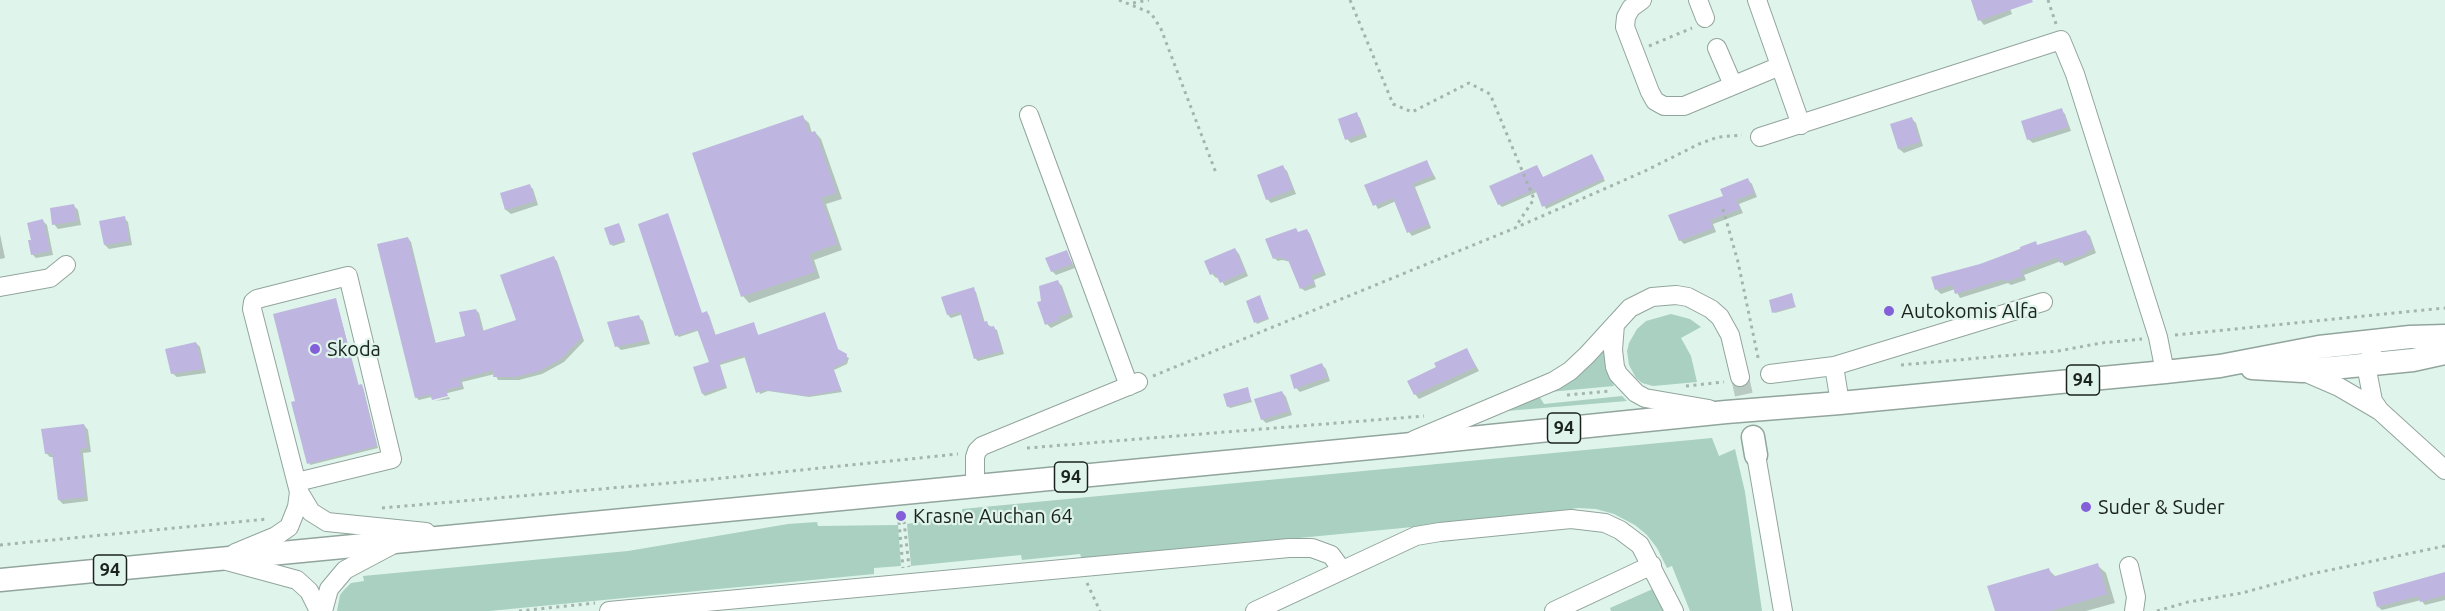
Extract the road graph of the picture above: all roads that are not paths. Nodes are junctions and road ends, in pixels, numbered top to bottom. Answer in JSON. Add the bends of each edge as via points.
{"nodes":[{"id":1,"x":1642,"y":0,"type":"edge"},
{"id":2,"x":1698,"y":0,"type":"edge"},
{"id":3,"x":1757,"y":0,"type":"edge"},
{"id":4,"x":1700,"y":22,"type":"road end"},
{"id":5,"x":1717,"y":48,"type":"dead end"},
{"id":6,"x":1780,"y":66,"type":"junction"},
{"id":7,"x":1733,"y":86,"type":"junction"},
{"id":8,"x":1029,"y":115,"type":"dead end"},
{"id":9,"x":1801,"y":125,"type":"junction"},
{"id":10,"x":1760,"y":137,"type":"road end"},
{"id":11,"x":66,"y":265,"type":"dead end"},
{"id":12,"x":0,"y":287,"type":"edge"},
{"id":13,"x":2043,"y":302,"type":"dead end"},
{"id":14,"x":1616,"y":324,"type":"junction"},
{"id":15,"x":2445,"y":336,"type":"edge"},
{"id":16,"x":2392,"y":339,"type":"junction"},
{"id":17,"x":2319,"y":346,"type":"junction"},
{"id":18,"x":2445,"y":352,"type":"edge"},
{"id":19,"x":2366,"y":365,"type":"junction"},
{"id":20,"x":1834,"y":366,"type":"junction"},
{"id":21,"x":2220,"y":366,"type":"junction"},
{"id":22,"x":2301,"y":371,"type":"junction"},
{"id":23,"x":2165,"y":372,"type":"junction"},
{"id":24,"x":1770,"y":374,"type":"road end"},
{"id":25,"x":1732,"y":380,"type":"tunnel mouth"},
{"id":26,"x":1840,"y":404,"type":"junction"},
{"id":27,"x":2380,"y":411,"type":"junction"},
{"id":28,"x":1726,"y":412,"type":"junction"},
{"id":29,"x":1402,"y":445,"type":"junction"},
{"id":30,"x":1754,"y":446,"type":"tunnel mouth"},
{"id":31,"x":2445,"y":470,"type":"edge"},
{"id":32,"x":975,"y":486,"type":"junction"},
{"id":33,"x":298,"y":487,"type":"junction"},
{"id":34,"x":458,"y":536,"type":"junction"},
{"id":35,"x":402,"y":540,"type":"junction"},
{"id":36,"x":219,"y":559,"type":"junction"},
{"id":37,"x":1652,"y":565,"type":"junction"},
{"id":38,"x":2129,"y":566,"type":"dead end"},
{"id":39,"x":1342,"y":570,"type":"junction"},
{"id":40,"x":0,"y":580,"type":"edge"},
{"id":41,"x":321,"y":611,"type":"edge"},
{"id":42,"x":609,"y":611,"type":"edge"},
{"id":43,"x":1255,"y":611,"type":"edge"},
{"id":44,"x":1554,"y":611,"type":"edge"},
{"id":45,"x":1674,"y":611,"type":"edge"},
{"id":46,"x":1783,"y":611,"type":"edge"},
{"id":47,"x":2134,"y":611,"type":"edge"}],
"edges":[{"from":1,"to":7,"type":"street","via":[[1631,8],[1625,27],[1655,101],[1664,106],[1684,106]]},
{"from":2,"to":4,"type":"street"},
{"from":3,"to":6,"type":"street"},
{"from":5,"to":7,"type":"street"},
{"from":6,"to":7,"type":"street"},
{"from":6,"to":9,"type":"street"},
{"from":8,"to":32,"type":"street","via":[[1135,384],[982,446],[976,452]]},
{"from":9,"to":10,"type":"street"},
{"from":9,"to":23,"type":"street","via":[[2061,40],[2079,85],[2158,337]]},
{"from":11,"to":12,"type":"street","via":[[50,278]]},
{"from":13,"to":20,"type":"street"},
{"from":14,"to":25,"type":"street","via":[[1629,308],[1652,297],[1676,295],[1700,302],[1727,326]]},
{"from":14,"to":28,"type":"street","via":[[1615,367],[1627,386],[1645,398]]},
{"from":14,"to":29,"type":"street","via":[[1570,371]]},
{"from":15,"to":16,"type":"main road","number":"94"},
{"from":16,"to":17,"type":"main road","number":"94"},
{"from":16,"to":19,"type":"street","via":[[2377,347]]},
{"from":17,"to":19,"type":"street"},
{"from":17,"to":21,"type":"main road","number":"94"},
{"from":18,"to":19,"type":"main road","number":"94"},
{"from":19,"to":22,"type":"main road","number":"94"},
{"from":19,"to":27,"type":"street","via":[[2373,401]]},
{"from":20,"to":24,"type":"street"},
{"from":20,"to":26,"type":"street"},
{"from":21,"to":22,"type":"main road","number":"94"},
{"from":21,"to":23,"type":"main road","number":"94"},
{"from":22,"to":27,"type":"street"},
{"from":23,"to":26,"type":"main road","number":"94"},
{"from":26,"to":28,"type":"main road","number":"94"},
{"from":27,"to":31,"type":"street"},
{"from":28,"to":29,"type":"main road","number":"94"},
{"from":29,"to":32,"type":"main road","number":"94"},
{"from":30,"to":46,"type":"street"},
{"from":32,"to":34,"type":"main road","number":"94"},
{"from":33,"to":33,"type":"street","via":[[253,302],[348,276],[392,459]]},
{"from":33,"to":34,"type":"street","via":[[311,512],[327,522]]},
{"from":33,"to":36,"type":"street","via":[[289,527]]},
{"from":34,"to":35,"type":"main road","number":"94"},
{"from":35,"to":36,"type":"main road","number":"94"},
{"from":35,"to":41,"type":"street","via":[[345,570],[329,589]]},
{"from":36,"to":40,"type":"main road","number":"94"},
{"from":36,"to":41,"type":"street","via":[[297,580]]},
{"from":37,"to":39,"type":"street","via":[[1640,545],[1620,530],[1605,523],[1571,519],[1416,536]]},
{"from":37,"to":44,"type":"street"},
{"from":37,"to":45,"type":"street"},
{"from":38,"to":47,"type":"street","via":[[2136,597]]},
{"from":39,"to":42,"type":"street","via":[[1331,555],[1312,548],[1289,548]]},
{"from":39,"to":43,"type":"street"}]}
